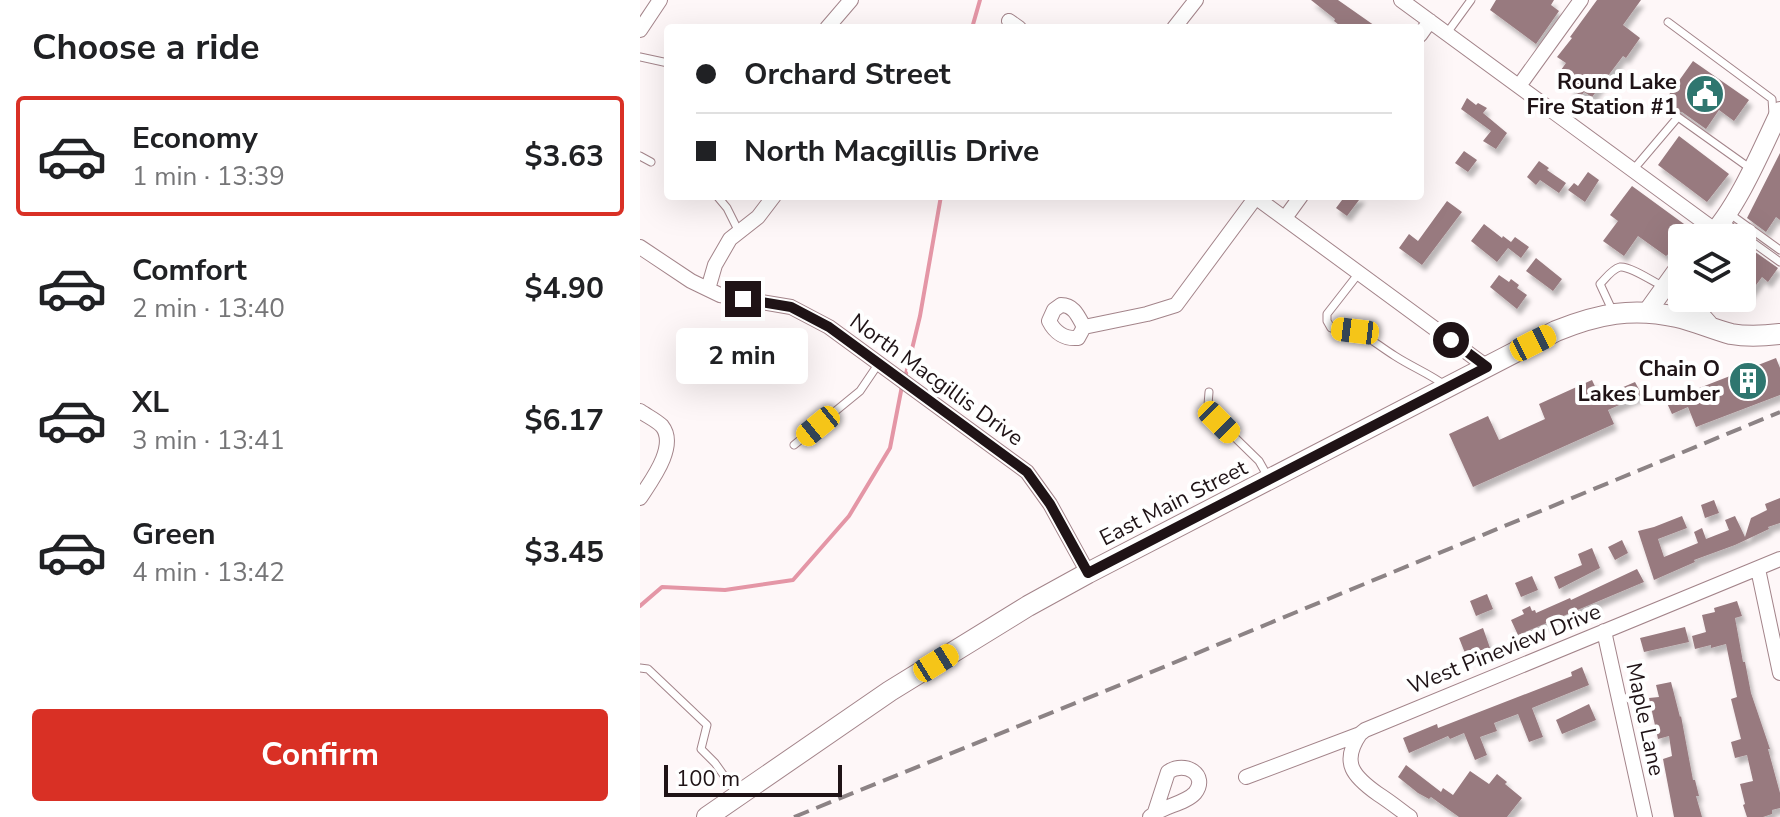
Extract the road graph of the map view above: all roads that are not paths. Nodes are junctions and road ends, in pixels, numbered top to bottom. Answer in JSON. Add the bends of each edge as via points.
{"nodes":[{"id":1,"x":660,"y":0,"type":"edge"},
{"id":2,"x":851,"y":0,"type":"edge"},
{"id":3,"x":1196,"y":0,"type":"edge"},
{"id":4,"x":1401,"y":0,"type":"edge"},
{"id":5,"x":1471,"y":0,"type":"edge"},
{"id":6,"x":1581,"y":0,"type":"edge"},
{"id":7,"x":1430,"y":21,"type":"junction"},
{"id":8,"x":1668,"y":22,"type":"dead end"},
{"id":9,"x":830,"y":24,"type":"edge"},
{"id":10,"x":1177,"y":24,"type":"edge"},
{"id":11,"x":1424,"y":29,"type":"edge"},
{"id":12,"x":640,"y":30,"type":"edge"},
{"id":13,"x":1447,"y":33,"type":"junction"},
{"id":14,"x":640,"y":57,"type":"edge"},
{"id":15,"x":664,"y":62,"type":"edge"},
{"id":16,"x":1519,"y":86,"type":"junction"},
{"id":17,"x":1778,"y":121,"type":"edge"},
{"id":18,"x":640,"y":156,"type":"edge"},
{"id":19,"x":651,"y":162,"type":"dead end"},
{"id":20,"x":1751,"y":169,"type":"junction"},
{"id":21,"x":1633,"y":170,"type":"junction"},
{"id":22,"x":720,"y":200,"type":"edge"},
{"id":23,"x":771,"y":200,"type":"edge"},
{"id":24,"x":1253,"y":200,"type":"edge"},
{"id":25,"x":1259,"y":200,"type":"edge"},
{"id":26,"x":1298,"y":200,"type":"edge"},
{"id":27,"x":1285,"y":218,"type":"junction"},
{"id":28,"x":1716,"y":224,"type":"edge"},
{"id":29,"x":1719,"y":224,"type":"edge"},
{"id":30,"x":739,"y":232,"type":"junction"},
{"id":31,"x":1756,"y":240,"type":"edge"},
{"id":32,"x":640,"y":247,"type":"edge"},
{"id":33,"x":1756,"y":248,"type":"edge"},
{"id":34,"x":1780,"y":250,"type":"edge"},
{"id":35,"x":1780,"y":262,"type":"edge"},
{"id":36,"x":1359,"y":273,"type":"junction"},
{"id":37,"x":1668,"y":288,"type":"edge"},
{"id":38,"x":708,"y":289,"type":"junction"},
{"id":39,"x":1668,"y":299,"type":"edge"},
{"id":40,"x":1647,"y":312,"type":"junction"},
{"id":41,"x":1696,"y":312,"type":"edge"},
{"id":42,"x":1614,"y":313,"type":"junction"},
{"id":43,"x":1084,"y":327,"type":"dead end"},
{"id":44,"x":1711,"y":327,"type":"junction"},
{"id":45,"x":1780,"y":334,"type":"edge"},
{"id":46,"x":879,"y":363,"type":"junction"},
{"id":47,"x":1487,"y":367,"type":"junction"},
{"id":48,"x":1448,"y":387,"type":"junction"},
{"id":49,"x":1209,"y":392,"type":"dead end"},
{"id":50,"x":640,"y":411,"type":"edge"},
{"id":51,"x":794,"y":445,"type":"dead end"},
{"id":52,"x":1270,"y":479,"type":"junction"},
{"id":53,"x":640,"y":498,"type":"edge"},
{"id":54,"x":1780,"y":559,"type":"edge"},
{"id":55,"x":1758,"y":569,"type":"junction"},
{"id":56,"x":1088,"y":573,"type":"junction"},
{"id":57,"x":1604,"y":631,"type":"junction"},
{"id":58,"x":640,"y":668,"type":"edge"},
{"id":59,"x":1780,"y":673,"type":"edge"},
{"id":60,"x":1360,"y":734,"type":"junction"},
{"id":61,"x":1246,"y":777,"type":"dead end"},
{"id":62,"x":738,"y":796,"type":"junction"},
{"id":63,"x":707,"y":817,"type":"edge"},
{"id":64,"x":1410,"y":817,"type":"edge"},
{"id":65,"x":1645,"y":817,"type":"edge"}],
"edges":[{"from":1,"to":12,"type":"street"},
{"from":2,"to":9,"type":"street"},
{"from":3,"to":10,"type":"street"},
{"from":4,"to":7,"type":"street"},
{"from":5,"to":13,"type":"lane"},
{"from":6,"to":16,"type":"street"},
{"from":7,"to":11,"type":"street"},
{"from":7,"to":13,"type":"street"},
{"from":8,"to":17,"type":"lane","via":[[1772,99]]},
{"from":13,"to":16,"type":"street"},
{"from":14,"to":15,"type":"lane"},
{"from":16,"to":21,"type":"street"},
{"from":17,"to":20,"type":"street"},
{"from":18,"to":19,"type":"lane"},
{"from":20,"to":21,"type":"lane","via":[[1678,117]]},
{"from":20,"to":29,"type":"street"},
{"from":21,"to":28,"type":"street"},
{"from":22,"to":30,"type":"lane"},
{"from":23,"to":30,"type":"street"},
{"from":24,"to":43,"type":"street","via":[[1176,305]]},
{"from":25,"to":27,"type":"street"},
{"from":26,"to":27,"type":"street"},
{"from":27,"to":36,"type":"street"},
{"from":30,"to":38,"type":"street","via":[[723,249]]},
{"from":31,"to":34,"type":"lane"},
{"from":32,"to":38,"type":"street","name":"North Macgillis Drive"},
{"from":33,"to":35,"type":"lane"},
{"from":36,"to":47,"type":"street"},
{"from":36,"to":48,"type":"lane","via":[[1327,314],[1331,328],[1366,336]]},
{"from":37,"to":42,"type":"lane","via":[[1620,267],[1600,284]]},
{"from":38,"to":46,"type":"street","name":"North Macgillis Drive","via":[[791,307]]},
{"from":39,"to":40,"type":"street"},
{"from":40,"to":42,"type":"main road","name":"East Main Street"},
{"from":40,"to":44,"type":"main road","name":"East Main Street"},
{"from":41,"to":44,"type":"main road"},
{"from":42,"to":47,"type":"main road","name":"East Main Street","via":[[1566,327]]},
{"from":44,"to":45,"type":"main road","name":"East Main Street","via":[[1749,336]]},
{"from":46,"to":51,"type":"lane","via":[[860,391]]},
{"from":46,"to":56,"type":"street","name":"North Macgillis Drive","via":[[1027,472]]},
{"from":47,"to":48,"type":"main road","name":"East Main Street"},
{"from":48,"to":52,"type":"main road","name":"East Main Street"},
{"from":49,"to":52,"type":"lane","via":[[1208,405],[1219,422]]},
{"from":50,"to":53,"type":"street","via":[[668,436],[665,454]]},
{"from":52,"to":56,"type":"main road","name":"East Main Street"},
{"from":54,"to":55,"type":"street","name":"West Pineview Drive"},
{"from":55,"to":57,"type":"street","name":"West Pineview Drive"},
{"from":55,"to":59,"type":"street"},
{"from":56,"to":62,"type":"main road","name":"East Main Street","via":[[890,691]]},
{"from":57,"to":60,"type":"street","name":"West Pineview Drive"},
{"from":57,"to":65,"type":"street","name":"Maple Lane"},
{"from":58,"to":62,"type":"lane","via":[[648,669],[707,725],[701,749]]},
{"from":60,"to":61,"type":"street","name":"West Pineview Drive"},
{"from":60,"to":64,"type":"street","via":[[1353,744],[1352,770]]},
{"from":62,"to":63,"type":"main road","name":"East Main Street"}]}
